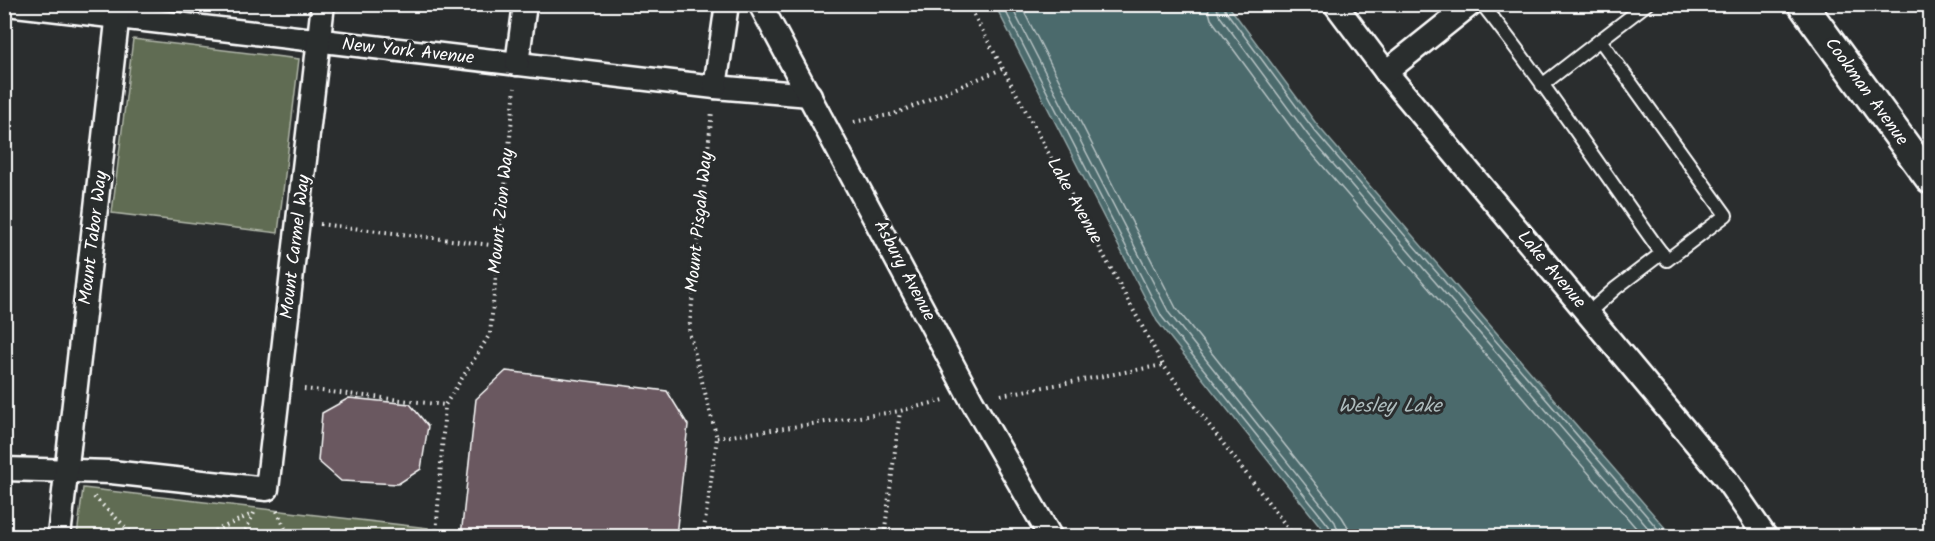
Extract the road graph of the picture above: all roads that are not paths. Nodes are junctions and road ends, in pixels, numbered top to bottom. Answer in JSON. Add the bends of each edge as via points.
{"nodes":[{"id":1,"x":7,"y":4,"type":"edge"},
{"id":2,"x":323,"y":4,"type":"edge"},
{"id":3,"x":525,"y":4,"type":"edge"},
{"id":4,"x":727,"y":4,"type":"edge"},
{"id":5,"x":760,"y":4,"type":"edge"},
{"id":6,"x":1335,"y":4,"type":"edge"},
{"id":7,"x":1471,"y":4,"type":"edge"},
{"id":8,"x":1482,"y":4,"type":"edge"},
{"id":9,"x":1647,"y":4,"type":"edge"},
{"id":10,"x":1802,"y":4,"type":"edge"},
{"id":11,"x":118,"y":11,"type":"edge"},
{"id":12,"x":1600,"y":40,"type":"junction"},
{"id":13,"x":318,"y":42,"type":"junction"},
{"id":14,"x":517,"y":64,"type":"junction"},
{"id":15,"x":1386,"y":72,"type":"junction"},
{"id":16,"x":1542,"y":85,"type":"junction"},
{"id":17,"x":715,"y":87,"type":"junction"},
{"id":18,"x":810,"y":95,"type":"junction"},
{"id":19,"x":1930,"y":179,"type":"edge"},
{"id":20,"x":1662,"y":253,"type":"junction"},
{"id":21,"x":1588,"y":313,"type":"junction"},
{"id":22,"x":4,"y":469,"type":"edge"},
{"id":23,"x":67,"y":471,"type":"junction"},
{"id":24,"x":58,"y":537,"type":"edge"},
{"id":25,"x":1050,"y":537,"type":"edge"},
{"id":26,"x":1765,"y":537,"type":"edge"}],
"edges":[{"from":1,"to":11,"type":"street","name":"New York Avenue"},
{"from":2,"to":13,"type":"street","name":"Mount Carmel Way"},
{"from":3,"to":14,"type":"street"},
{"from":4,"to":17,"type":"street"},
{"from":5,"to":18,"type":"street","name":"Asbury Avenue"},
{"from":6,"to":15,"type":"street","name":"Lake Avenue"},
{"from":7,"to":15,"type":"street"},
{"from":8,"to":16,"type":"lane"},
{"from":9,"to":12,"type":"lane"},
{"from":10,"to":19,"type":"street","name":"Cookman Avenue"},
{"from":11,"to":13,"type":"street","name":"New York Avenue"},
{"from":11,"to":23,"type":"street","name":"Mount Tabor Way"},
{"from":12,"to":16,"type":"lane"},
{"from":12,"to":20,"type":"lane","via":[[1726,215],[1667,260]]},
{"from":13,"to":14,"type":"street","name":"New York Avenue"},
{"from":13,"to":23,"type":"street","name":"Mount Carmel Way","via":[[267,489],[123,473]]},
{"from":14,"to":17,"type":"street","name":"New York Avenue"},
{"from":15,"to":21,"type":"street","name":"Lake Avenue"},
{"from":16,"to":20,"type":"lane"},
{"from":17,"to":18,"type":"street","name":"New York Avenue"},
{"from":18,"to":25,"type":"street","name":"Asbury Avenue","via":[[972,401]]},
{"from":20,"to":21,"type":"lane"},
{"from":21,"to":26,"type":"street","name":"Lake Avenue","via":[[1725,478]]},
{"from":22,"to":23,"type":"street"},
{"from":23,"to":24,"type":"street","name":"Mount Tabor Way"}]}
